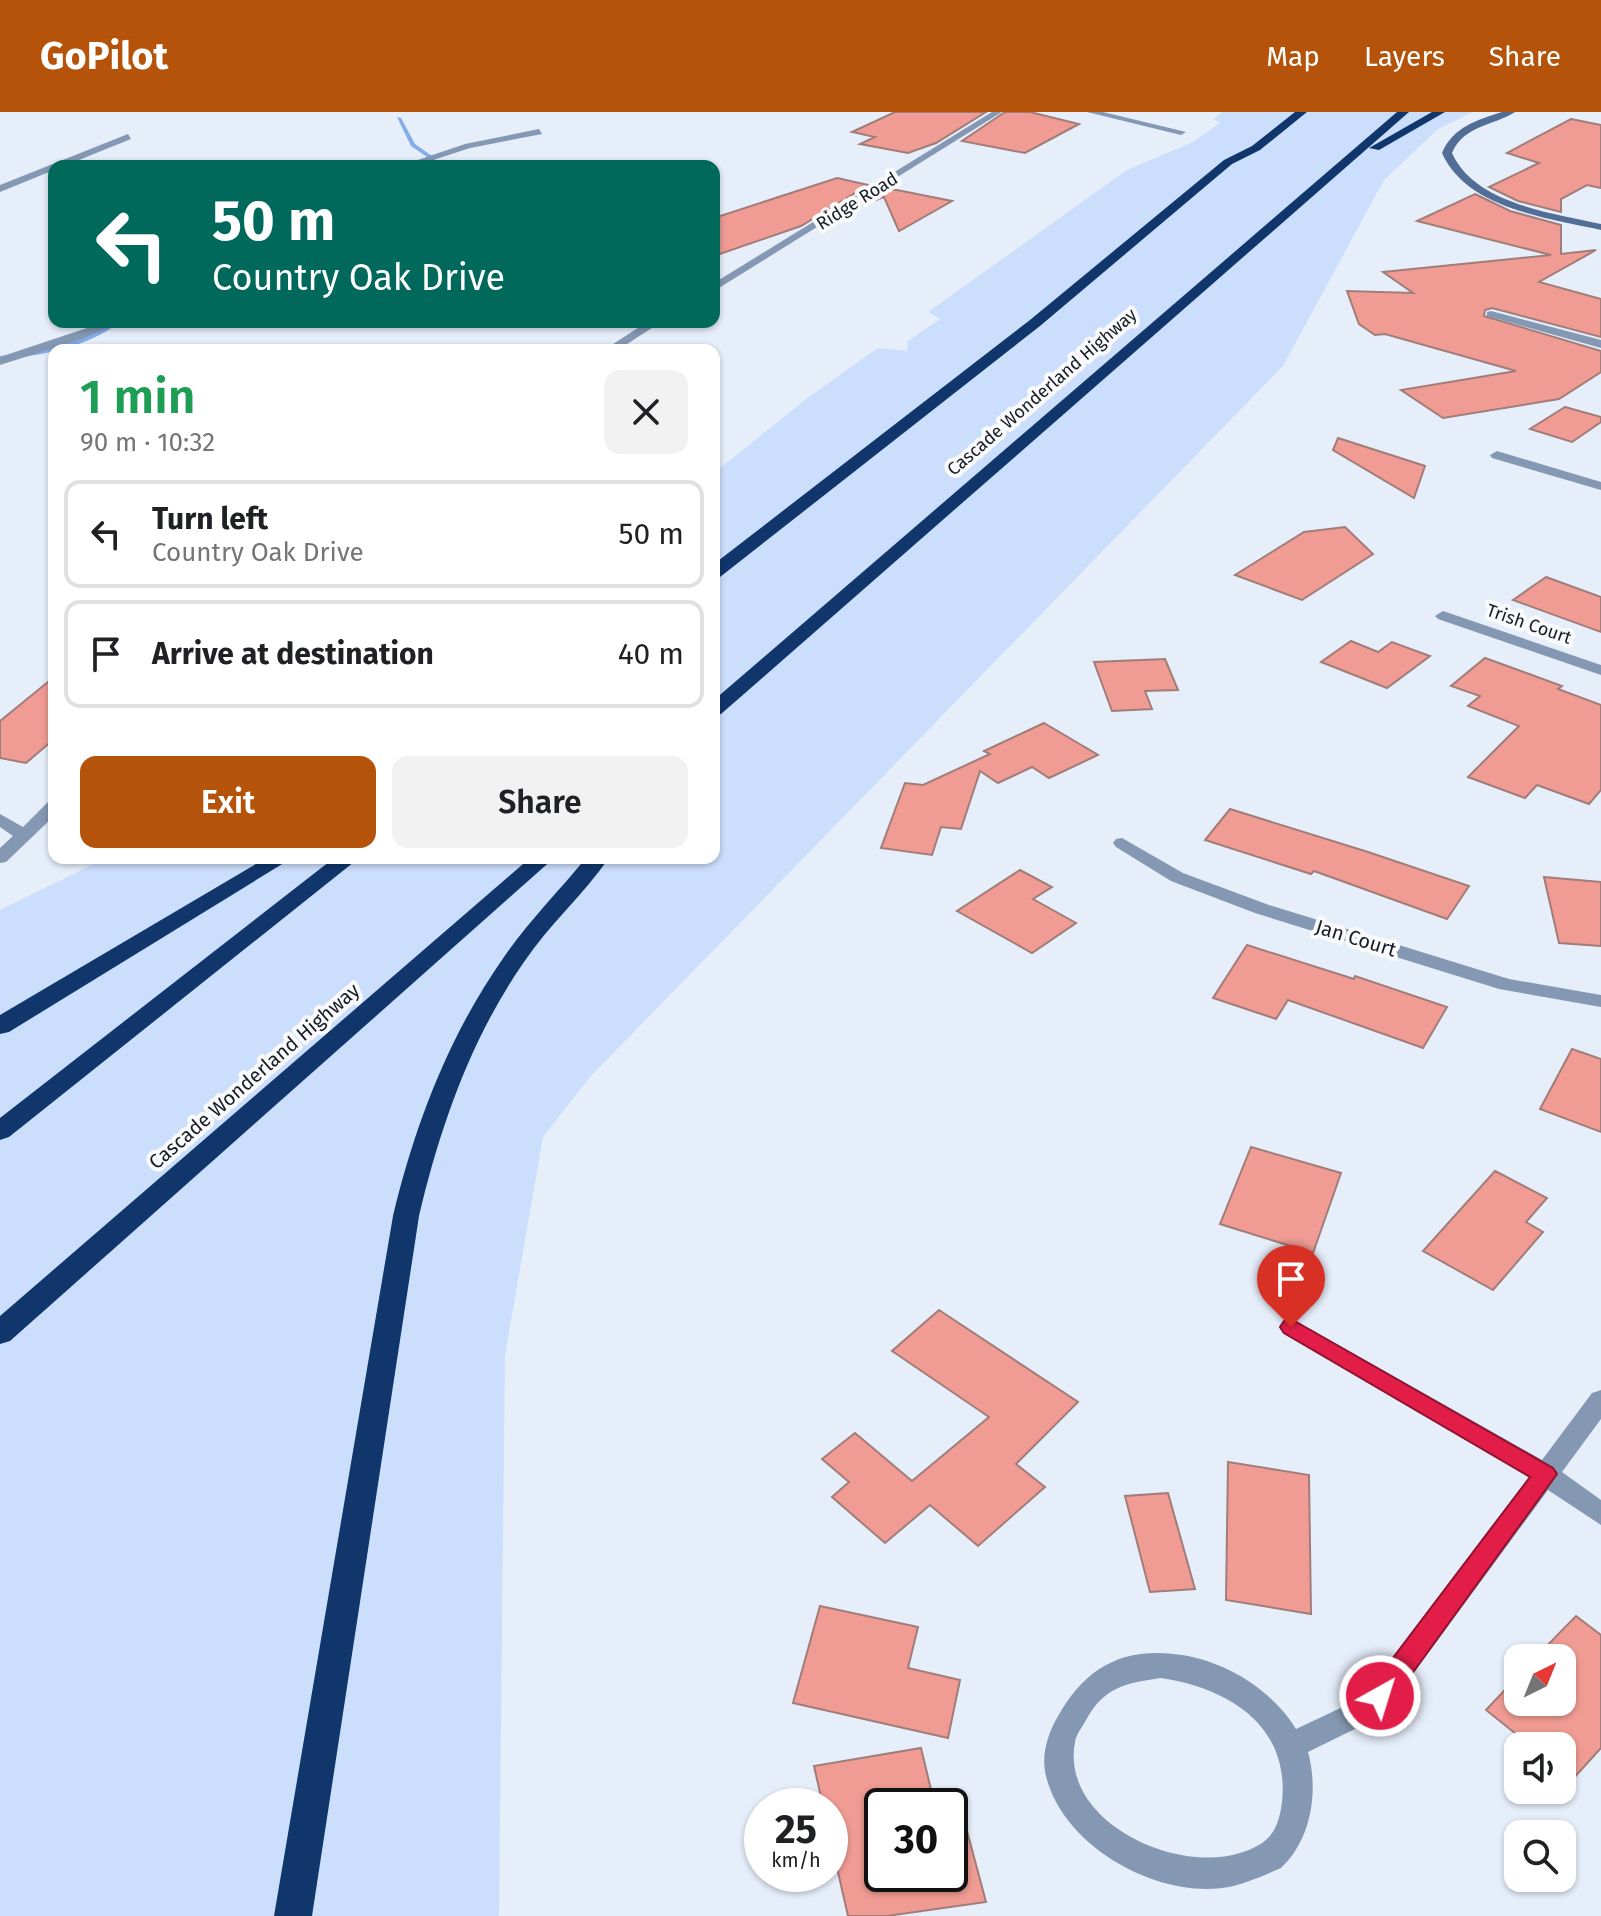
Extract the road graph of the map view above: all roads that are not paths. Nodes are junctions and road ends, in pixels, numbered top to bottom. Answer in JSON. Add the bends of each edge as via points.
{"nodes":[{"id":1,"x":998,"y":112,"type":"edge"},
{"id":2,"x":1091,"y":112,"type":"edge"},
{"id":3,"x":1302,"y":112,"type":"edge"},
{"id":4,"x":1404,"y":112,"type":"edge"},
{"id":5,"x":1440,"y":112,"type":"edge"},
{"id":6,"x":1511,"y":112,"type":"edge"},
{"id":7,"x":1258,"y":130,"type":"dead end"},
{"id":8,"x":539,"y":132,"type":"dead end"},
{"id":9,"x":1181,"y":132,"type":"dead end"},
{"id":10,"x":128,"y":137,"type":"dead end"},
{"id":11,"x":70,"y":160,"type":"edge"},
{"id":12,"x":424,"y":160,"type":"edge"},
{"id":13,"x":1228,"y":162,"type":"junction"},
{"id":14,"x":48,"y":169,"type":"edge"},
{"id":15,"x":1331,"y":172,"type":"junction"},
{"id":16,"x":0,"y":174,"type":"edge"},
{"id":17,"x":25,"y":178,"type":"junction"},
{"id":18,"x":0,"y":189,"type":"edge"},
{"id":19,"x":1601,"y":227,"type":"edge"},
{"id":20,"x":720,"y":284,"type":"edge"},
{"id":21,"x":1491,"y":314,"type":"dead end"},
{"id":22,"x":100,"y":328,"type":"edge"},
{"id":23,"x":645,"y":328,"type":"edge"},
{"id":24,"x":55,"y":344,"type":"edge"},
{"id":25,"x":620,"y":344,"type":"edge"},
{"id":26,"x":1601,"y":344,"type":"edge"},
{"id":27,"x":48,"y":346,"type":"edge"},
{"id":28,"x":0,"y":361,"type":"edge"},
{"id":29,"x":1497,"y":455,"type":"dead end"},
{"id":30,"x":1601,"y":486,"type":"edge"},
{"id":31,"x":720,"y":568,"type":"edge"},
{"id":32,"x":1443,"y":616,"type":"dead end"},
{"id":33,"x":1601,"y":670,"type":"edge"},
{"id":34,"x":737,"y":690,"type":"junction"},
{"id":35,"x":720,"y":705,"type":"edge"},
{"id":36,"x":720,"y":711,"type":"edge"},
{"id":37,"x":48,"y":812,"type":"edge"},
{"id":38,"x":0,"y":819,"type":"edge"},
{"id":39,"x":23,"y":835,"type":"junction"},
{"id":40,"x":1122,"y":843,"type":"dead end"},
{"id":41,"x":0,"y":858,"type":"edge"},
{"id":42,"x":271,"y":864,"type":"edge"},
{"id":43,"x":340,"y":864,"type":"edge"},
{"id":44,"x":536,"y":864,"type":"edge"},
{"id":45,"x":593,"y":864,"type":"edge"},
{"id":46,"x":1601,"y":1001,"type":"edge"},
{"id":47,"x":0,"y":1026,"type":"edge"},
{"id":48,"x":0,"y":1131,"type":"edge"},
{"id":49,"x":1291,"y":1327,"type":"dead end"},
{"id":50,"x":0,"y":1333,"type":"edge"},
{"id":51,"x":1601,"y":1400,"type":"edge"},
{"id":52,"x":1545,"y":1474,"type":"junction"},
{"id":53,"x":1601,"y":1514,"type":"edge"},
{"id":54,"x":1291,"y":1746,"type":"junction"},
{"id":55,"x":293,"y":1916,"type":"edge"}],
"edges":[{"from":1,"to":20,"type":"street","name":"Ridge Road"},
{"from":2,"to":9,"type":"street"},
{"from":3,"to":13,"type":"highway","via":[[1256,148]]},
{"from":4,"to":15,"type":"highway","name":"Cascade Wonderland Highway"},
{"from":5,"to":15,"type":"highway"},
{"from":6,"to":19,"type":"street","via":[[1454,138],[1447,153],[1452,168],[1506,200]]},
{"from":7,"to":13,"type":"highway"},
{"from":8,"to":12,"type":"street"},
{"from":10,"to":11,"type":"street"},
{"from":13,"to":31,"type":"highway","via":[[1035,323]]},
{"from":14,"to":17,"type":"street"},
{"from":15,"to":34,"type":"highway","name":"Cascade Wonderland Highway"},
{"from":16,"to":17,"type":"street"},
{"from":17,"to":18,"type":"street"},
{"from":21,"to":26,"type":"street"},
{"from":22,"to":24,"type":"street"},
{"from":23,"to":25,"type":"street"},
{"from":27,"to":28,"type":"street"},
{"from":29,"to":30,"type":"street"},
{"from":32,"to":33,"type":"street","name":"Trish Court"},
{"from":34,"to":35,"type":"highway","name":"Cascade Wonderland Highway"},
{"from":34,"to":36,"type":"highway"},
{"from":37,"to":39,"type":"street"},
{"from":38,"to":39,"type":"street"},
{"from":39,"to":41,"type":"street"},
{"from":40,"to":46,"type":"street","name":"Jan Court","via":[[1177,877],[1262,909],[1506,985]]},
{"from":42,"to":47,"type":"highway"},
{"from":43,"to":48,"type":"highway"},
{"from":44,"to":50,"type":"highway","name":"Cascade Wonderland Highway"},
{"from":45,"to":55,"type":"highway","via":[[514,960],[482,1013],[436,1109],[417,1165]]},
{"from":49,"to":52,"type":"street"},
{"from":51,"to":52,"type":"street"},
{"from":52,"to":53,"type":"street"},
{"from":52,"to":54,"type":"street","via":[[1380,1696],[1357,1714]]},
{"from":54,"to":54,"type":"street","via":[[1235,1687],[1199,1671],[1161,1665],[1124,1670],[1093,1687],[1071,1713],[1059,1746],[1061,1782],[1075,1818],[1101,1851],[1136,1874],[1176,1887],[1216,1887],[1252,1874],[1280,1850],[1295,1818],[1298,1782]]}]}
